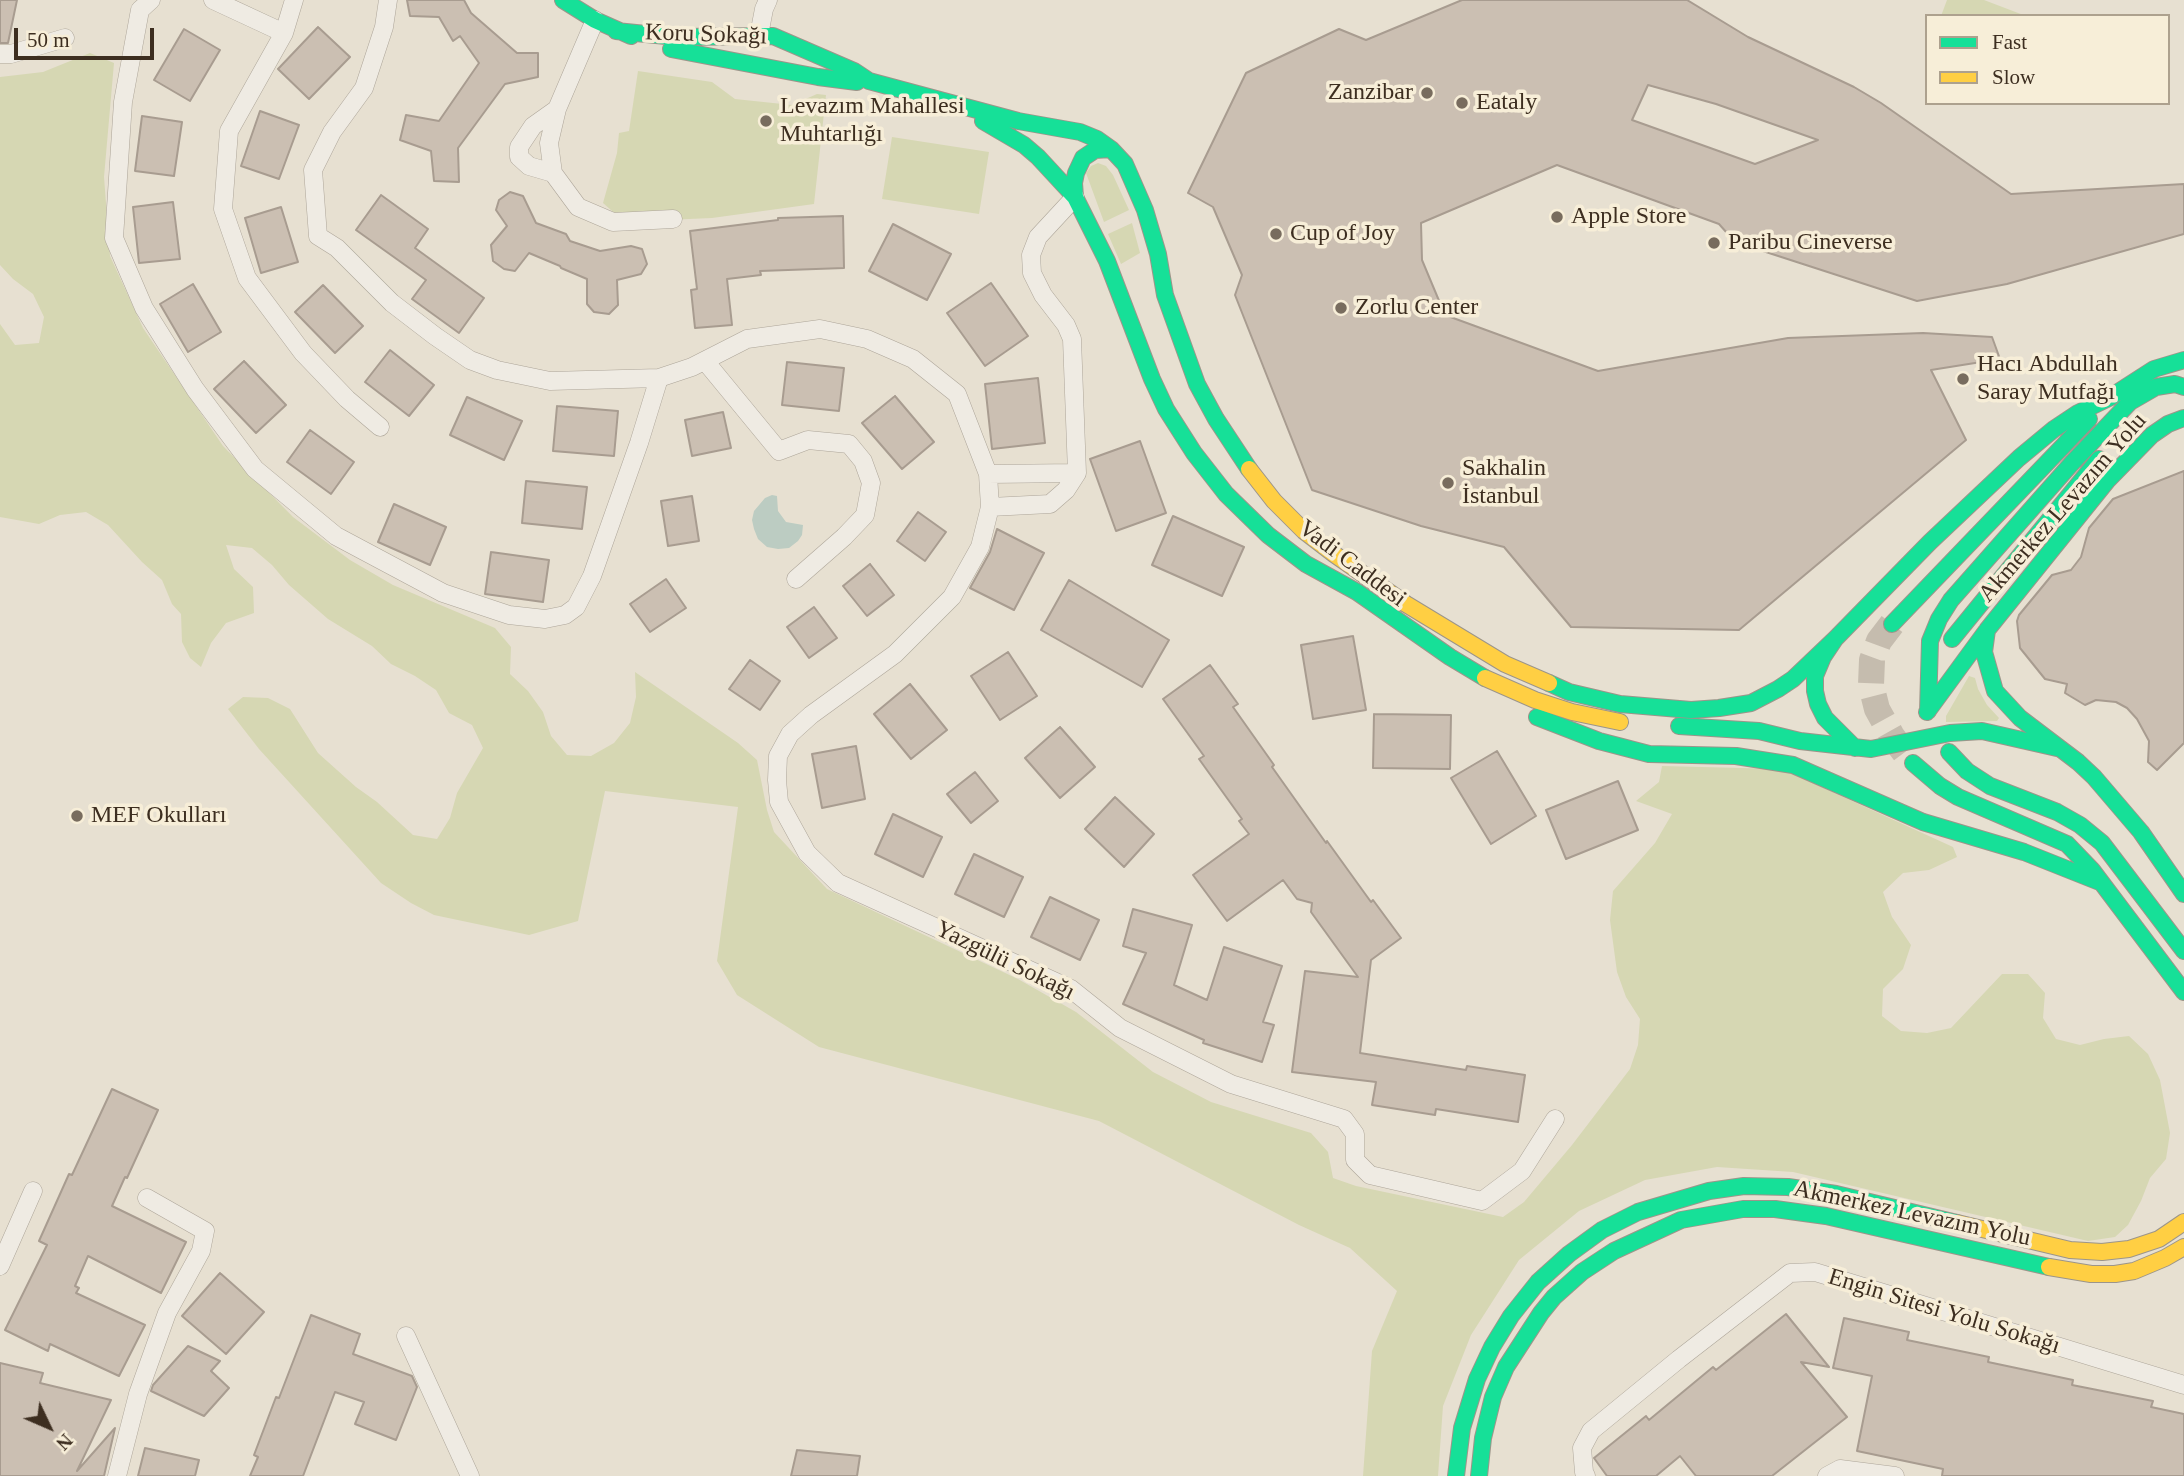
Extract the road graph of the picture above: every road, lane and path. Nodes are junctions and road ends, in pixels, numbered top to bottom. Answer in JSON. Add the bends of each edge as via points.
{"nodes":[{"id":1,"x":152,"y":0,"type":"edge"},
{"id":2,"x":213,"y":0,"type":"edge"},
{"id":3,"x":294,"y":0,"type":"edge"},
{"id":4,"x":388,"y":0,"type":"edge"},
{"id":5,"x":563,"y":0,"type":"edge"},
{"id":6,"x":768,"y":0,"type":"edge"},
{"id":7,"x":595,"y":20,"type":"junction"},
{"id":8,"x":617,"y":31,"type":"junction"},
{"id":9,"x":284,"y":33,"type":"junction"},
{"id":10,"x":756,"y":35,"type":"junction"},
{"id":11,"x":65,"y":38,"type":"dead end"},
{"id":12,"x":787,"y":41,"type":"junction"},
{"id":13,"x":0,"y":54,"type":"edge"},
{"id":14,"x":747,"y":62,"type":"junction"},
{"id":15,"x":778,"y":69,"type":"junction"},
{"id":16,"x":869,"y":80,"type":"junction"},
{"id":17,"x":953,"y":104,"type":"junction"},
{"id":18,"x":557,"y":109,"type":"junction"},
{"id":19,"x":1063,"y":135,"type":"joint"},
{"id":20,"x":1111,"y":149,"type":"junction"},
{"id":21,"x":1056,"y":158,"type":"dead end"},
{"id":22,"x":554,"y":173,"type":"junction"},
{"id":23,"x":1057,"y":177,"type":"junction"},
{"id":24,"x":1075,"y":197,"type":"junction"},
{"id":25,"x":673,"y":219,"type":"dead end"},
{"id":26,"x":2184,"y":360,"type":"edge"},
{"id":27,"x":705,"y":361,"type":"junction"},
{"id":28,"x":659,"y":378,"type":"junction"},
{"id":29,"x":2184,"y":388,"type":"edge"},
{"id":30,"x":2109,"y":398,"type":"junction"},
{"id":31,"x":2184,"y":418,"type":"edge"},
{"id":32,"x":380,"y":427,"type":"dead end"},
{"id":33,"x":1077,"y":473,"type":"junction"},
{"id":34,"x":988,"y":474,"type":"junction"},
{"id":35,"x":990,"y":507,"type":"junction"},
{"id":36,"x":796,"y":579,"type":"dead end"},
{"id":37,"x":1892,"y":624,"type":"tunnel mouth"},
{"id":38,"x":1987,"y":630,"type":"junction"},
{"id":39,"x":1835,"y":639,"type":"junction"},
{"id":40,"x":1952,"y":639,"type":"dead end"},
{"id":41,"x":1488,"y":680,"type":"junction"},
{"id":42,"x":1927,"y":711,"type":"junction"},
{"id":43,"x":1630,"y":723,"type":"dead end"},
{"id":44,"x":1670,"y":725,"type":"dead end"},
{"id":45,"x":1900,"y":742,"type":"junction"},
{"id":46,"x":1855,"y":748,"type":"junction"},
{"id":47,"x":2057,"y":748,"type":"junction"},
{"id":48,"x":1949,"y":752,"type":"dead end"},
{"id":49,"x":1913,"y":764,"type":"tunnel mouth"},
{"id":50,"x":2102,"y":883,"type":"junction"},
{"id":51,"x":2184,"y":894,"type":"edge"},
{"id":52,"x":2184,"y":951,"type":"edge"},
{"id":53,"x":2184,"y":992,"type":"edge"},
{"id":54,"x":1555,"y":1119,"type":"dead end"},
{"id":55,"x":33,"y":1191,"type":"dead end"},
{"id":56,"x":146,"y":1198,"type":"dead end"},
{"id":57,"x":2184,"y":1222,"type":"edge"},
{"id":58,"x":2184,"y":1247,"type":"edge"},
{"id":59,"x":0,"y":1266,"type":"edge"},
{"id":60,"x":406,"y":1336,"type":"dead end"},
{"id":61,"x":2184,"y":1385,"type":"edge"},
{"id":62,"x":117,"y":1476,"type":"edge"},
{"id":63,"x":470,"y":1476,"type":"edge"},
{"id":64,"x":1456,"y":1476,"type":"edge"},
{"id":65,"x":1479,"y":1476,"type":"edge"},
{"id":66,"x":1586,"y":1476,"type":"edge"},
{"id":67,"x":1828,"y":1476,"type":"edge"},
{"id":68,"x":1895,"y":1476,"type":"edge"}],
"edges":[{"from":1,"to":28,"type":"street","via":[[140,10],[123,102],[114,237],[144,308],[195,389],[255,468],[336,536],[443,593],[509,615],[545,619],[565,615],[576,607],[592,576]]},
{"from":2,"to":9,"type":"street"},
{"from":3,"to":9,"type":"street"},
{"from":4,"to":28,"type":"street","name":"Yazgülü Sokağı","via":[[384,27],[363,88],[332,132],[313,170],[318,236],[337,248],[392,303],[470,360],[550,381]]},
{"from":5,"to":7,"type":"main road","name":"Koru Sokağı"},
{"from":6,"to":10,"type":"street"},
{"from":7,"to":8,"type":"main road","name":"Koru Sokağı"},
{"from":7,"to":18,"type":"street"},
{"from":8,"to":10,"type":"main road","name":"Koru Sokağı","via":[[676,37]]},
{"from":8,"to":14,"type":"main road","name":"Koru Sokağı","via":[[666,48]]},
{"from":9,"to":32,"type":"street","via":[[229,131],[223,209],[247,278],[303,353]]},
{"from":10,"to":12,"type":"main road","name":"Koru Sokağı"},
{"from":10,"to":14,"type":"main road"},
{"from":11,"to":13,"type":"street"},
{"from":12,"to":15,"type":"main road"},
{"from":12,"to":16,"type":"main road","name":"Koru Sokağı"},
{"from":14,"to":15,"type":"main road","name":"Koru Sokağı"},
{"from":15,"to":16,"type":"main road","name":"Koru Sokağı","via":[[850,82]]},
{"from":16,"to":17,"type":"main road","name":"Koru Sokağı"},
{"from":17,"to":19,"type":"main road","name":"Koru Sokağı"},
{"from":17,"to":23,"type":"main road","name":"Koru Sokağı","via":[[1024,145]]},
{"from":18,"to":22,"type":"street","via":[[550,143]]},
{"from":18,"to":22,"type":"street","via":[[533,126],[519,147],[519,157],[528,166]]},
{"from":19,"to":20,"type":"main road","name":"Vadi Caddesi","via":[[1097,139]]},
{"from":20,"to":24,"type":"main road","via":[[1095,150],[1083,158],[1074,184]]},
{"from":20,"to":39,"type":"main road","name":"Vadi Caddesi","via":[[1125,164],[1145,210],[1181,345],[1216,419],[1274,501],[1304,531],[1406,604],[1474,648],[1538,680],[1592,698],[1649,707],[1691,710],[1751,703],[1793,679]]},
{"from":21,"to":23,"type":"main road"},
{"from":22,"to":25,"type":"street","via":[[578,207],[613,222]]},
{"from":23,"to":24,"type":"main road","name":"Vadi Caddesi"},
{"from":24,"to":33,"type":"street","via":[[1038,237],[1031,255],[1032,273],[1072,339]]},
{"from":24,"to":41,"type":"main road","name":"Vadi Caddesi","via":[[1107,261],[1166,408],[1226,494],[1306,564],[1357,592]]},
{"from":26,"to":30,"type":"main road","via":[[2154,369]]},
{"from":27,"to":28,"type":"street","name":"Yazgülü Sokağı"},
{"from":27,"to":34,"type":"street","name":"Yazgülü Sokağı","via":[[747,339],[820,329],[867,339],[913,359],[957,394]]},
{"from":27,"to":36,"type":"street","via":[[779,451],[808,440],[849,444],[863,461],[871,483],[865,515]]},
{"from":29,"to":40,"type":"main road","name":"Akmerkez Levazım Yolu","via":[[2138,416]]},
{"from":29,"to":42,"type":"main road","via":[[2175,384],[2156,387],[2130,402],[1951,600],[1930,641]]},
{"from":30,"to":37,"type":"main road","name":"Akmerkez Levazım Yolu"},
{"from":30,"to":39,"type":"main road","via":[[2078,413],[2019,458]]},
{"from":31,"to":38,"type":"main road","via":[[2152,435],[2126,461]]},
{"from":33,"to":34,"type":"street"},
{"from":33,"to":35,"type":"street","via":[[1050,504]]},
{"from":34,"to":35,"type":"street","name":"Yazgülü Sokağı"},
{"from":35,"to":54,"type":"street","name":"Yazgülü Sokağı","via":[[980,547],[953,597],[895,654],[790,734],[778,756],[779,802],[807,853],[838,883],[1071,989],[1120,1028],[1231,1084],[1344,1119],[1355,1134],[1355,1160],[1370,1175],[1482,1201],[1522,1171]]},
{"from":38,"to":42,"type":"main road"},
{"from":38,"to":47,"type":"main road","via":[[1984,652],[1995,691]]},
{"from":39,"to":46,"type":"main road","via":[[1815,676],[1815,691],[1825,718]]},
{"from":41,"to":43,"type":"main road","via":[[1572,712]]},
{"from":41,"to":50,"type":"main road","via":[[1526,711],[1599,741],[1649,754],[1783,762],[1923,822],[2024,852]]},
{"from":42,"to":45,"type":"main road"},
{"from":44,"to":46,"type":"main road","via":[[1759,731]]},
{"from":45,"to":46,"type":"main road"},
{"from":45,"to":47,"type":"main road","via":[[1982,731]]},
{"from":47,"to":51,"type":"main road","via":[[2110,795]]},
{"from":48,"to":52,"type":"main road","via":[[1990,786],[2057,812],[2102,843]]},
{"from":49,"to":50,"type":"main road","via":[[1958,796],[2067,844]]},
{"from":50,"to":53,"type":"main road"},
{"from":55,"to":59,"type":"street"},
{"from":56,"to":62,"type":"street","via":[[205,1231],[201,1251],[167,1314],[138,1394]]},
{"from":57,"to":64,"type":"main road","name":"Akmerkez Levazım Yolu","via":[[2159,1239],[2102,1252],[2070,1250],[1836,1194],[1788,1187],[1709,1191],[1638,1212],[1601,1230],[1569,1254],[1538,1282],[1511,1316],[1477,1379],[1462,1428]]},
{"from":58,"to":65,"type":"main road","name":"Akmerkez Levazım Yolu","via":[[2134,1270],[2091,1274],[1775,1209],[1743,1209],[1681,1220],[1593,1265],[1554,1297],[1527,1332],[1493,1397]]},
{"from":60,"to":63,"type":"street"},
{"from":61,"to":66,"type":"street","name":"Engin Sitesi Yolu Sokağı","via":[[1815,1272],[1790,1273],[1591,1431],[1582,1448]]},
{"from":67,"to":68,"type":"street","via":[[1840,1469]]}]}
